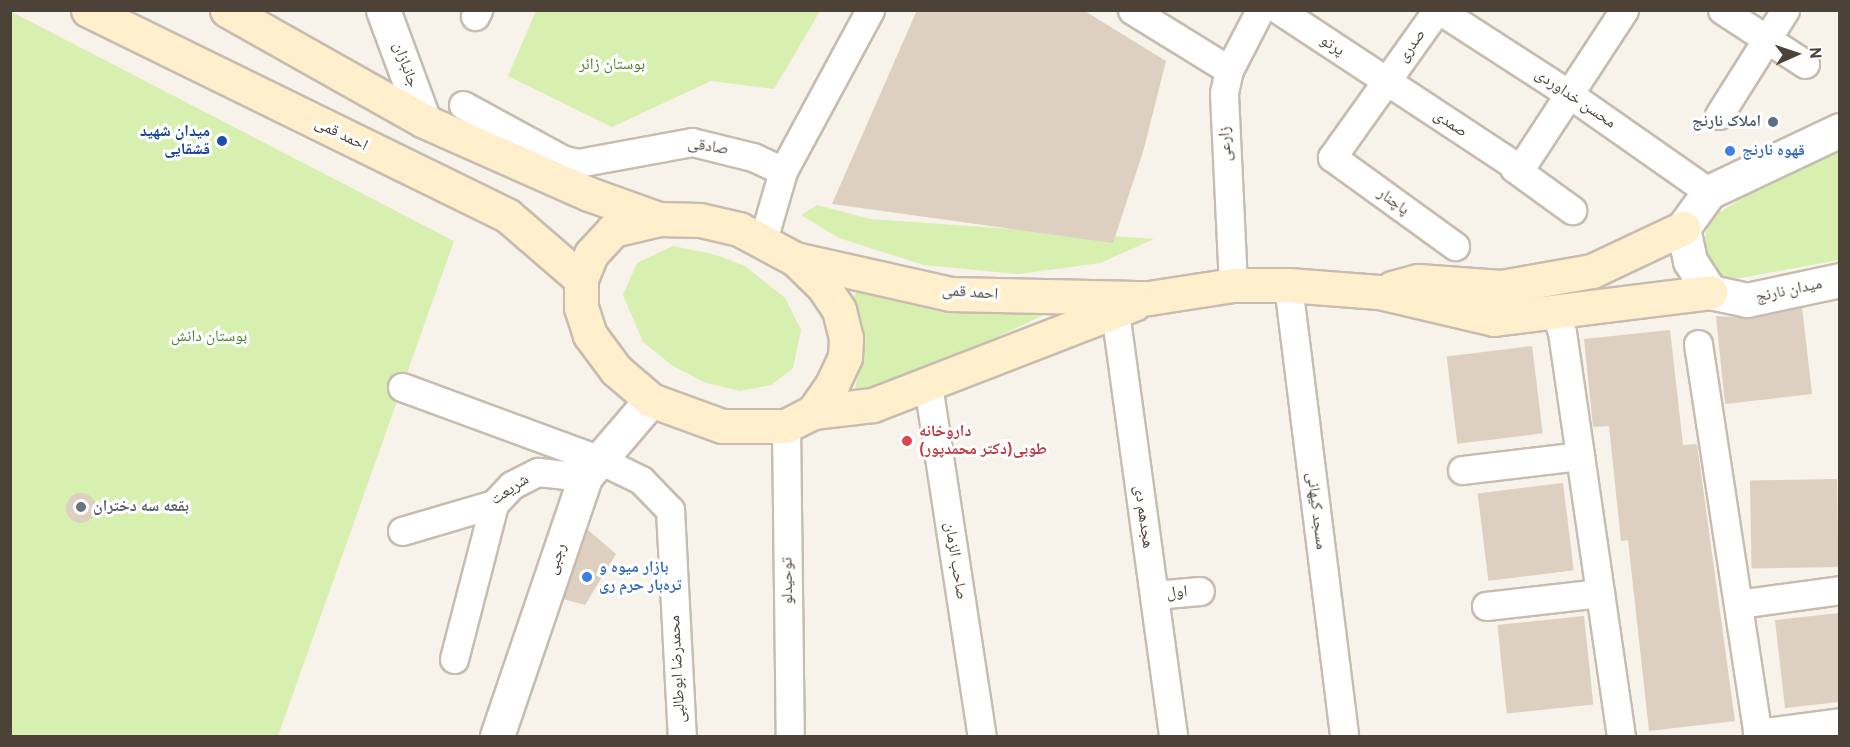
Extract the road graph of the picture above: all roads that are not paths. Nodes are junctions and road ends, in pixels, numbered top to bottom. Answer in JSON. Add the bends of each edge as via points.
{"nodes":[{"id":1,"x":88,"y":10,"type":"edge"},
{"id":2,"x":383,"y":10,"type":"edge"},
{"id":3,"x":870,"y":10,"type":"edge"},
{"id":4,"x":1132,"y":10,"type":"edge"},
{"id":5,"x":1260,"y":10,"type":"edge"},
{"id":6,"x":1279,"y":10,"type":"edge"},
{"id":7,"x":1624,"y":10,"type":"edge"},
{"id":8,"x":1722,"y":10,"type":"edge"},
{"id":9,"x":1785,"y":10,"type":"edge"},
{"id":10,"x":1430,"y":13,"type":"edge"},
{"id":11,"x":244,"y":14,"type":"edge"},
{"id":12,"x":1768,"y":39,"type":"junction"},
{"id":13,"x":1805,"y":64,"type":"dead end"},
{"id":14,"x":1229,"y":70,"type":"junction"},
{"id":15,"x":1386,"y":81,"type":"junction"},
{"id":16,"x":1569,"y":94,"type":"junction"},
{"id":17,"x":463,"y":105,"type":"dead end"},
{"id":18,"x":1719,"y":115,"type":"dead end"},
{"id":19,"x":424,"y":121,"type":"junction"},
{"id":20,"x":1834,"y":128,"type":"edge"},
{"id":21,"x":1514,"y":168,"type":"junction"},
{"id":22,"x":783,"y":171,"type":"junction"},
{"id":23,"x":1709,"y":192,"type":"junction"},
{"id":24,"x":1572,"y":210,"type":"dead end"},
{"id":25,"x":659,"y":219,"type":"junction"},
{"id":26,"x":1683,"y":228,"type":"junction"},
{"id":27,"x":763,"y":240,"type":"junction"},
{"id":28,"x":1455,"y":246,"type":"dead end"},
{"id":29,"x":795,"y":259,"type":"junction"},
{"id":30,"x":581,"y":279,"type":"junction"},
{"id":31,"x":1839,"y":282,"type":"edge"},
{"id":32,"x":1233,"y":285,"type":"junction"},
{"id":33,"x":1288,"y":285,"type":"junction"},
{"id":34,"x":1379,"y":292,"type":"junction"},
{"id":35,"x":1710,"y":292,"type":"junction"},
{"id":36,"x":1114,"y":304,"type":"junction"},
{"id":37,"x":1555,"y":311,"type":"junction"},
{"id":38,"x":1698,"y":344,"type":"dead end"},
{"id":39,"x":928,"y":385,"type":"junction"},
{"id":40,"x":402,"y":387,"type":"dead end"},
{"id":41,"x":651,"y":400,"type":"junction"},
{"id":42,"x":799,"y":419,"type":"junction"},
{"id":43,"x":1580,"y":456,"type":"junction"},
{"id":44,"x":592,"y":468,"type":"junction"},
{"id":45,"x":1462,"y":470,"type":"dead end"},
{"id":46,"x":494,"y":504,"type":"junction"},
{"id":47,"x":402,"y":531,"type":"dead end"},
{"id":48,"x":1839,"y":590,"type":"edge"},
{"id":49,"x":1200,"y":591,"type":"dead end"},
{"id":50,"x":1600,"y":593,"type":"junction"},
{"id":51,"x":1154,"y":595,"type":"junction"},
{"id":52,"x":1738,"y":604,"type":"junction"},
{"id":53,"x":1486,"y":606,"type":"dead end"},
{"id":54,"x":454,"y":659,"type":"dead end"},
{"id":55,"x":1839,"y":722,"type":"edge"},
{"id":56,"x":1758,"y":735,"type":"edge"},
{"id":57,"x":497,"y":736,"type":"edge"},
{"id":58,"x":682,"y":736,"type":"edge"},
{"id":59,"x":790,"y":736,"type":"edge"},
{"id":60,"x":981,"y":736,"type":"edge"},
{"id":61,"x":1173,"y":736,"type":"edge"},
{"id":62,"x":1344,"y":736,"type":"edge"},
{"id":63,"x":1618,"y":736,"type":"edge"}],
"edges":[{"from":1,"to":30,"type":"main road","name":"احمد قمی","via":[[508,216]]},
{"from":2,"to":19,"type":"street","name":"جانبازان"},
{"from":3,"to":22,"type":"street"},
{"from":4,"to":14,"type":"street"},
{"from":5,"to":14,"type":"street","name":"زارعی"},
{"from":6,"to":15,"type":"street","name":"پرتو"},
{"from":7,"to":16,"type":"street"},
{"from":8,"to":12,"type":"street"},
{"from":9,"to":12,"type":"street"},
{"from":10,"to":15,"type":"street","name":"صدری"},
{"from":10,"to":16,"type":"street","name":"محسن خداوردی"},
{"from":11,"to":19,"type":"main road"},
{"from":12,"to":13,"type":"street"},
{"from":12,"to":18,"type":"street"},
{"from":14,"to":32,"type":"street","name":"زارعی","via":[[1224,93]]},
{"from":15,"to":21,"type":"street","name":"صمدی"},
{"from":15,"to":28,"type":"street","name":"پاچنار","via":[[1332,158]]},
{"from":16,"to":21,"type":"street","via":[[1524,166]]},
{"from":16,"to":23,"type":"street","name":"محسن خداوردی"},
{"from":17,"to":22,"type":"street","name":"صادقی","via":[[564,160],[578,163],[692,142],[753,157]]},
{"from":19,"to":25,"type":"main road","via":[[590,194]]},
{"from":20,"to":23,"type":"street"},
{"from":21,"to":24,"type":"street","name":"صمدی"},
{"from":22,"to":27,"type":"street"},
{"from":23,"to":26,"type":"street"},
{"from":25,"to":27,"type":"main road","via":[[700,220],[739,229]]},
{"from":25,"to":30,"type":"main road","via":[[613,230],[591,254]]},
{"from":26,"to":34,"type":"main road","via":[[1592,271],[1501,287],[1418,280]]},
{"from":26,"to":35,"type":"street","via":[[1690,261]]},
{"from":27,"to":29,"type":"main road"},
{"from":29,"to":36,"type":"main road","name":"احمد قمی","via":[[950,294]]},
{"from":29,"to":42,"type":"main road","via":[[823,286],[839,310],[846,338],[844,357],[832,385]]},
{"from":30,"to":41,"type":"main road","via":[[581,308],[590,335],[616,370]]},
{"from":31,"to":35,"type":"street","name":"میدان نارنج","via":[[1746,300]]},
{"from":32,"to":33,"type":"main road","name":"احمد قمی"},
{"from":32,"to":36,"type":"main road","name":"احمد قمی"},
{"from":33,"to":34,"type":"main road","name":"احمد قمی"},
{"from":33,"to":62,"type":"street","name":"مسجد کیهانی"},
{"from":34,"to":37,"type":"main road","via":[[1494,320]]},
{"from":35,"to":37,"type":"main road"},
{"from":36,"to":39,"type":"main road","name":"احمد قمی"},
{"from":36,"to":51,"type":"street","name":"هجدهم دی"},
{"from":37,"to":43,"type":"street"},
{"from":38,"to":52,"type":"street"},
{"from":39,"to":42,"type":"main road","name":"احمد قمی","via":[[873,405]]},
{"from":39,"to":60,"type":"street","name":"صاحب الزمان"},
{"from":40,"to":44,"type":"street"},
{"from":41,"to":42,"type":"main road","name":"احمد قمی","via":[[722,426]]},
{"from":41,"to":44,"type":"street","name":"رجبی"},
{"from":42,"to":59,"type":"street","name":"توحیدلو"},
{"from":43,"to":45,"type":"street"},
{"from":43,"to":50,"type":"street"},
{"from":44,"to":46,"type":"street","name":"شریعت","via":[[538,472],[512,485]]},
{"from":44,"to":57,"type":"street","name":"رجبی"},
{"from":44,"to":58,"type":"street","name":"محمدرضا ابوطالبی","via":[[641,480],[670,510]]},
{"from":46,"to":47,"type":"street","name":"شریعت"},
{"from":46,"to":54,"type":"street"},
{"from":48,"to":52,"type":"street"},
{"from":49,"to":51,"type":"street","name":"اول"},
{"from":50,"to":53,"type":"street"},
{"from":50,"to":63,"type":"street"},
{"from":51,"to":61,"type":"street","name":"هجدهم دی"},
{"from":52,"to":56,"type":"street"},
{"from":55,"to":56,"type":"street"}]}
